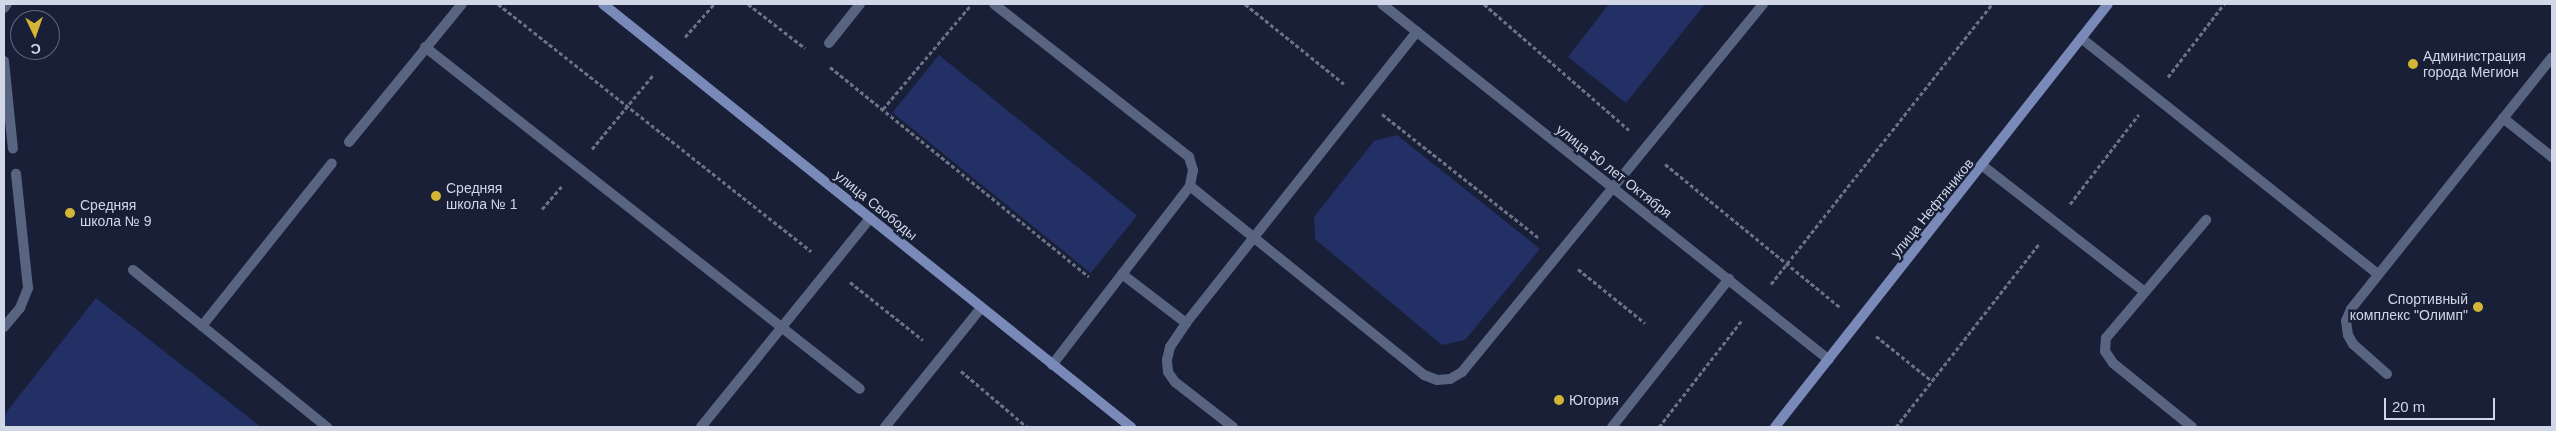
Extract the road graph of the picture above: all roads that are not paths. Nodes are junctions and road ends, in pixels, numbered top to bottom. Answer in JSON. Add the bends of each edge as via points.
{"nodes":[{"id":1,"x":7,"y":4,"type":"edge"},
{"id":2,"x":462,"y":4,"type":"edge"},
{"id":3,"x":603,"y":4,"type":"edge"},
{"id":4,"x":860,"y":4,"type":"edge"},
{"id":5,"x":994,"y":4,"type":"edge"},
{"id":6,"x":1382,"y":4,"type":"edge"},
{"id":7,"x":1763,"y":4,"type":"edge"},
{"id":8,"x":2108,"y":4,"type":"edge"},
{"id":9,"x":4,"y":8,"type":"edge"},
{"id":10,"x":1417,"y":32,"type":"junction"},
{"id":11,"x":2082,"y":38,"type":"junction"},
{"id":12,"x":829,"y":43,"type":"dead end"},
{"id":13,"x":425,"y":47,"type":"junction"},
{"id":14,"x":2552,"y":57,"type":"edge"},
{"id":15,"x":4,"y":61,"type":"edge"},
{"id":16,"x":2503,"y":118,"type":"junction"},
{"id":17,"x":349,"y":142,"type":"dead end"},
{"id":18,"x":13,"y":149,"type":"dead end"},
{"id":19,"x":2552,"y":157,"type":"edge"},
{"id":20,"x":332,"y":163,"type":"dead end"},
{"id":21,"x":1983,"y":166,"type":"junction"},
{"id":22,"x":16,"y":174,"type":"dead end"},
{"id":23,"x":1190,"y":186,"type":"junction"},
{"id":24,"x":1614,"y":188,"type":"junction"},
{"id":25,"x":870,"y":218,"type":"junction"},
{"id":26,"x":2206,"y":220,"type":"dead end"},
{"id":27,"x":1256,"y":238,"type":"junction"},
{"id":28,"x":133,"y":270,"type":"dead end"},
{"id":29,"x":1122,"y":274,"type":"junction"},
{"id":30,"x":2378,"y":274,"type":"junction"},
{"id":31,"x":1729,"y":280,"type":"junction"},
{"id":32,"x":2145,"y":292,"type":"junction"},
{"id":33,"x":981,"y":308,"type":"junction"},
{"id":34,"x":1186,"y":323,"type":"junction"},
{"id":35,"x":202,"y":326,"type":"junction"},
{"id":36,"x":4,"y":327,"type":"edge"},
{"id":37,"x":782,"y":328,"type":"junction"},
{"id":38,"x":1830,"y":360,"type":"junction"},
{"id":39,"x":1052,"y":365,"type":"junction"},
{"id":40,"x":2387,"y":374,"type":"dead end"},
{"id":41,"x":860,"y":389,"type":"dead end"},
{"id":42,"x":327,"y":427,"type":"edge"},
{"id":43,"x":701,"y":427,"type":"edge"},
{"id":44,"x":885,"y":427,"type":"edge"},
{"id":45,"x":1131,"y":427,"type":"edge"},
{"id":46,"x":1233,"y":427,"type":"edge"},
{"id":47,"x":1612,"y":427,"type":"edge"},
{"id":48,"x":1775,"y":427,"type":"edge"},
{"id":49,"x":2192,"y":427,"type":"edge"}],
"edges":[{"from":1,"to":9,"type":"street"},
{"from":2,"to":13,"type":"street"},
{"from":3,"to":25,"type":"main road","name":"улица Свободы"},
{"from":4,"to":12,"type":"street"},
{"from":5,"to":23,"type":"street","via":[[1189,158],[1194,170]]},
{"from":6,"to":10,"type":"street","name":"улица 50 лет Октября"},
{"from":7,"to":24,"type":"street"},
{"from":8,"to":11,"type":"main road","name":"улица Нефтяников"},
{"from":10,"to":24,"type":"street","name":"улица 50 лет Октября"},
{"from":10,"to":27,"type":"street"},
{"from":11,"to":21,"type":"main road","name":"улица Нефтяников"},
{"from":11,"to":30,"type":"street"},
{"from":13,"to":17,"type":"street"},
{"from":13,"to":37,"type":"street"},
{"from":14,"to":16,"type":"street"},
{"from":15,"to":18,"type":"street"},
{"from":16,"to":19,"type":"street"},
{"from":16,"to":30,"type":"street"},
{"from":20,"to":35,"type":"street"},
{"from":21,"to":32,"type":"street"},
{"from":21,"to":38,"type":"main road","name":"улица Нефтяников"},
{"from":22,"to":36,"type":"street","via":[[28,288],[20,308]]},
{"from":23,"to":27,"type":"street"},
{"from":23,"to":29,"type":"street"},
{"from":24,"to":27,"type":"street","via":[[1462,372],[1450,379],[1437,380],[1424,375]]},
{"from":24,"to":31,"type":"street","name":"улица 50 лет Октября"},
{"from":25,"to":33,"type":"main road","name":"улица Свободы"},
{"from":25,"to":37,"type":"street"},
{"from":26,"to":32,"type":"street"},
{"from":27,"to":34,"type":"street"},
{"from":28,"to":35,"type":"street"},
{"from":29,"to":34,"type":"street"},
{"from":29,"to":39,"type":"street"},
{"from":30,"to":40,"type":"street","via":[[2351,309],[2346,321],[2353,344]]},
{"from":31,"to":38,"type":"street","name":"улица 50 лет Октября"},
{"from":31,"to":47,"type":"street"},
{"from":32,"to":49,"type":"street","via":[[2106,338],[2105,351],[2112,363]]},
{"from":33,"to":39,"type":"main road","name":"улица Свободы"},
{"from":33,"to":44,"type":"street"},
{"from":34,"to":46,"type":"street","via":[[1170,347],[1168,372],[1175,382]]},
{"from":35,"to":42,"type":"street"},
{"from":37,"to":41,"type":"street"},
{"from":37,"to":43,"type":"street"},
{"from":38,"to":48,"type":"main road","name":"улица Нефтяников"},
{"from":39,"to":45,"type":"main road","name":"улица Свободы"}]}
